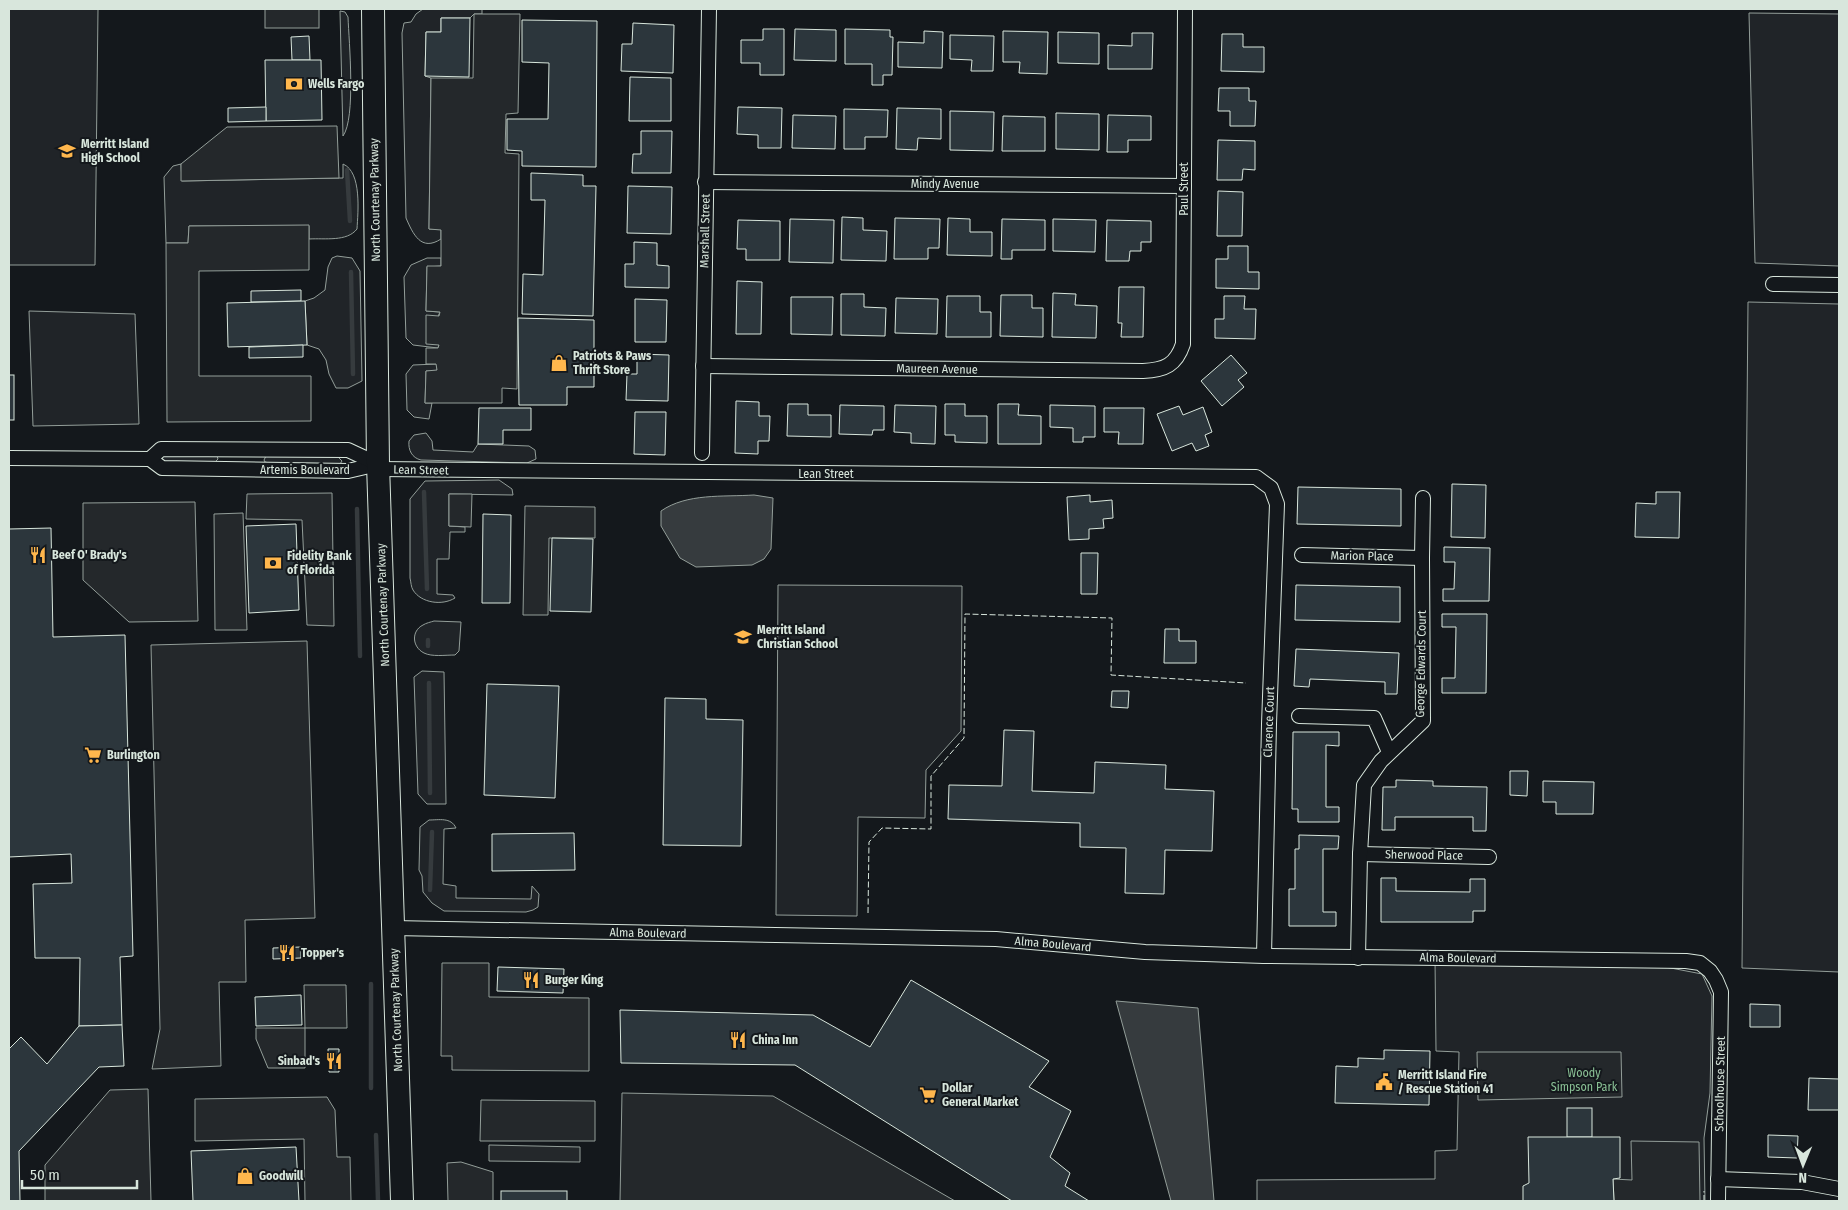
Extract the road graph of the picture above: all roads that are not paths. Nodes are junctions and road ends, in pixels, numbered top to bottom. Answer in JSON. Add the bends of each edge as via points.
{"nodes":[{"id":1,"x":373,"y":9,"type":"edge"},
{"id":2,"x":709,"y":9,"type":"edge"},
{"id":3,"x":1185,"y":9,"type":"edge"},
{"id":4,"x":705,"y":182,"type":"junction"},
{"id":5,"x":1184,"y":186,"type":"junction"},
{"id":6,"x":1773,"y":284,"type":"dead end"},
{"id":7,"x":1839,"y":285,"type":"edge"},
{"id":8,"x":1170,"y":365,"type":"joint"},
{"id":9,"x":703,"y":366,"type":"junction"},
{"id":10,"x":234,"y":449,"type":"junction"},
{"id":11,"x":702,"y":453,"type":"dead end"},
{"id":12,"x":9,"y":458,"type":"edge"},
{"id":13,"x":150,"y":459,"type":"junction"},
{"id":14,"x":378,"y":466,"type":"junction"},
{"id":15,"x":234,"y":470,"type":"junction"},
{"id":16,"x":1271,"y":488,"type":"joint"},
{"id":17,"x":1423,"y":498,"type":"dead end"},
{"id":18,"x":1302,"y":555,"type":"dead end"},
{"id":19,"x":1422,"y":558,"type":"junction"},
{"id":20,"x":1298,"y":716,"type":"dead end"},
{"id":21,"x":1389,"y":752,"type":"junction"},
{"id":22,"x":1360,"y":854,"type":"junction"},
{"id":23,"x":1489,"y":856,"type":"dead end"},
{"id":24,"x":393,"y":928,"type":"junction"},
{"id":25,"x":1264,"y":956,"type":"junction"},
{"id":26,"x":1358,"y":958,"type":"junction"},
{"id":27,"x":1710,"y":970,"type":"joint"},
{"id":28,"x":1718,"y":1180,"type":"junction"},
{"id":29,"x":1839,"y":1189,"type":"edge"},
{"id":30,"x":402,"y":1201,"type":"edge"},
{"id":31,"x":1718,"y":1201,"type":"edge"}],
"edges":[{"from":1,"to":14,"type":"main road","name":"North Courtenay Parkway"},
{"from":2,"to":4,"type":"street","name":"Marshall Street"},
{"from":3,"to":5,"type":"street","name":"Paul Street"},
{"from":4,"to":5,"type":"street","name":"Mindy Avenue"},
{"from":4,"to":9,"type":"street","name":"Marshall Street"},
{"from":5,"to":8,"type":"street","name":"Paul Street","via":[[1183,344]]},
{"from":6,"to":7,"type":"street"},
{"from":8,"to":9,"type":"street","name":"Maureen Avenue","via":[[1143,371]]},
{"from":9,"to":11,"type":"street","name":"Marshall Street"},
{"from":10,"to":13,"type":"street","name":"Artemis Boulevard","via":[[161,448]]},
{"from":10,"to":14,"type":"street","name":"Artemis Boulevard","via":[[348,450]]},
{"from":10,"to":15,"type":"street"},
{"from":12,"to":13,"type":"street","name":"Artemis Boulevard"},
{"from":13,"to":15,"type":"street","name":"Artemis Boulevard","via":[[162,468]]},
{"from":14,"to":15,"type":"street","name":"Artemis Boulevard","via":[[348,472]]},
{"from":14,"to":16,"type":"street","name":"Lean Street","via":[[1256,477]]},
{"from":14,"to":24,"type":"main road","name":"North Courtenay Parkway"},
{"from":16,"to":25,"type":"street","name":"Clarence Court","via":[[1277,504],[1268,724]]},
{"from":17,"to":19,"type":"street","name":"George Edwards Court"},
{"from":18,"to":19,"type":"street","name":"Marion Place"},
{"from":19,"to":21,"type":"street","name":"George Edwards Court","via":[[1423,721]]},
{"from":20,"to":21,"type":"street","via":[[1374,718]]},
{"from":21,"to":22,"type":"street","name":"George Edwards Court","via":[[1364,785]]},
{"from":22,"to":23,"type":"street","name":"Sherwood Place"},
{"from":22,"to":26,"type":"street","name":"George Edwards Court"},
{"from":24,"to":25,"type":"street","name":"Alma Boulevard","via":[[996,939],[1145,952]]},
{"from":24,"to":30,"type":"main road","name":"North Courtenay Parkway"},
{"from":25,"to":26,"type":"street","name":"Alma Boulevard"},
{"from":26,"to":27,"type":"street","name":"Alma Boulevard","via":[[1686,961]]},
{"from":27,"to":28,"type":"street","name":"Schoolhouse Street","via":[[1721,992]]},
{"from":28,"to":29,"type":"street","via":[[1802,1182]]},
{"from":28,"to":31,"type":"street","name":"Schoolhouse Street"}]}
